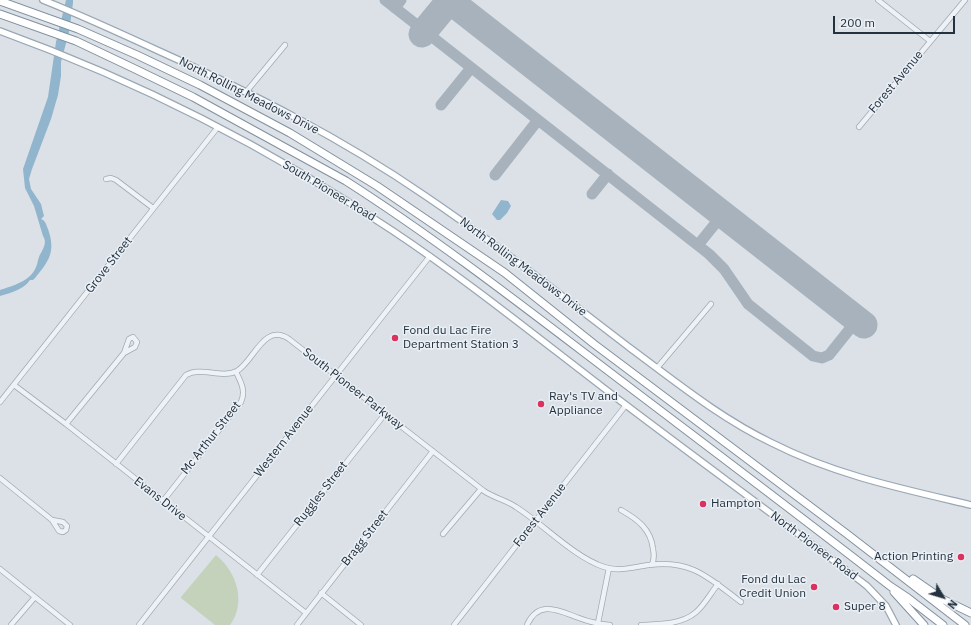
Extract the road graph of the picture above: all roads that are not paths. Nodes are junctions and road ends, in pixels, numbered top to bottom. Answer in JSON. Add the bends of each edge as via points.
{"nodes":[{"id":1,"x":43,"y":0,"type":"edge"},
{"id":2,"x":878,"y":0,"type":"edge"},
{"id":3,"x":964,"y":0,"type":"edge"},
{"id":4,"x":0,"y":2,"type":"edge"},
{"id":5,"x":0,"y":14,"type":"edge"},
{"id":6,"x":0,"y":31,"type":"edge"},
{"id":7,"x":930,"y":41,"type":"junction"},
{"id":8,"x":285,"y":45,"type":"dead end"},
{"id":9,"x":246,"y":92,"type":"junction"},
{"id":10,"x":218,"y":127,"type":"junction"},
{"id":11,"x":859,"y":127,"type":"dead end"},
{"id":12,"x":106,"y":179,"type":"dead end"},
{"id":13,"x":153,"y":208,"type":"junction"},
{"id":14,"x":430,"y":256,"type":"junction"},
{"id":15,"x":711,"y":304,"type":"dead end"},
{"id":16,"x":124,"y":353,"type":"dead end"},
{"id":17,"x":657,"y":368,"type":"junction"},
{"id":18,"x":236,"y":372,"type":"junction"},
{"id":19,"x":336,"y":375,"type":"junction"},
{"id":20,"x":14,"y":385,"type":"junction"},
{"id":21,"x":0,"y":402,"type":"edge"},
{"id":22,"x":626,"y":405,"type":"junction"},
{"id":23,"x":385,"y":414,"type":"junction"},
{"id":24,"x":66,"y":424,"type":"junction"},
{"id":25,"x":433,"y":451,"type":"junction"},
{"id":26,"x":116,"y":464,"type":"junction"},
{"id":27,"x":0,"y":478,"type":"edge"},
{"id":28,"x":481,"y":489,"type":"junction"},
{"id":29,"x":163,"y":501,"type":"junction"},
{"id":30,"x":971,"y":505,"type":"edge"},
{"id":31,"x":621,"y":510,"type":"dead end"},
{"id":32,"x":52,"y":520,"type":"dead end"},
{"id":33,"x":535,"y":521,"type":"junction"},
{"id":34,"x":443,"y":534,"type":"dead end"},
{"id":35,"x":847,"y":534,"type":"junction"},
{"id":36,"x":208,"y":537,"type":"junction"},
{"id":37,"x":652,"y":564,"type":"junction"},
{"id":38,"x":609,"y":568,"type":"junction"},
{"id":39,"x":0,"y":570,"type":"edge"},
{"id":40,"x":257,"y":575,"type":"junction"},
{"id":41,"x":886,"y":583,"type":"junction"},
{"id":42,"x":718,"y":584,"type":"junction"},
{"id":43,"x":321,"y":593,"type":"junction"},
{"id":44,"x":35,"y":597,"type":"junction"},
{"id":45,"x":741,"y":602,"type":"dead end"},
{"id":46,"x":306,"y":613,"type":"junction"},
{"id":47,"x":971,"y":613,"type":"edge"},
{"id":48,"x":598,"y":623,"type":"junction"},
{"id":49,"x":678,"y":623,"type":"edge"},
{"id":50,"x":11,"y":625,"type":"edge"},
{"id":51,"x":70,"y":625,"type":"edge"},
{"id":52,"x":139,"y":625,"type":"edge"},
{"id":53,"x":297,"y":625,"type":"edge"},
{"id":54,"x":361,"y":625,"type":"edge"},
{"id":55,"x":454,"y":625,"type":"edge"},
{"id":56,"x":527,"y":625,"type":"edge"},
{"id":57,"x":610,"y":625,"type":"edge"},
{"id":58,"x":641,"y":625,"type":"edge"},
{"id":59,"x":896,"y":625,"type":"edge"},
{"id":60,"x":924,"y":625,"type":"edge"},
{"id":61,"x":943,"y":625,"type":"edge"},
{"id":62,"x":965,"y":625,"type":"edge"}],
"edges":[{"from":1,"to":9,"type":"main road","name":"North Rolling Meadows Drive","via":[[113,29]]},
{"from":2,"to":7,"type":"street"},
{"from":3,"to":7,"type":"street","name":"Forest Avenue"},
{"from":4,"to":35,"type":"highway","via":[[78,29],[200,85],[354,171],[505,273]]},
{"from":5,"to":41,"type":"highway","via":[[76,41],[193,97],[346,181],[469,265]]},
{"from":6,"to":10,"type":"main road","name":"South Pioneer Road","via":[[132,85]]},
{"from":7,"to":11,"type":"street","name":"Forest Avenue"},
{"from":8,"to":9,"type":"street"},
{"from":9,"to":17,"type":"main road","name":"North Rolling Meadows Drive","via":[[346,146],[424,195],[495,245]]},
{"from":10,"to":13,"type":"street","name":"Grove Street"},
{"from":10,"to":14,"type":"main road","name":"South Pioneer Road","via":[[327,188]]},
{"from":12,"to":13,"type":"street","via":[[113,178]]},
{"from":13,"to":20,"type":"street","name":"Grove Street"},
{"from":14,"to":19,"type":"street","name":"Western Avenue"},
{"from":14,"to":22,"type":"main road","name":"South Pioneer Road"},
{"from":15,"to":17,"type":"street"},
{"from":16,"to":24,"type":"street"},
{"from":17,"to":30,"type":"main road","name":"North Rolling Meadows Drive","via":[[722,415],[795,454],[872,481]]},
{"from":18,"to":19,"type":"street","name":"South Pioneer Parkway","via":[[265,340],[278,335],[289,339]]},
{"from":18,"to":26,"type":"street","via":[[187,374]]},
{"from":18,"to":29,"type":"street","name":"Mc Arthur Street","via":[[243,388],[241,402]]},
{"from":19,"to":23,"type":"street","name":"South Pioneer Parkway"},
{"from":19,"to":36,"type":"street","name":"Western Avenue"},
{"from":20,"to":21,"type":"street","name":"Grove Street"},
{"from":20,"to":24,"type":"street","name":"Evans Drive"},
{"from":22,"to":33,"type":"street","name":"Forest Avenue"},
{"from":22,"to":59,"type":"main road","name":"North Pioneer Road","via":[[867,586],[886,606]]},
{"from":23,"to":25,"type":"street","name":"South Pioneer Parkway"},
{"from":23,"to":40,"type":"street","name":"Ruggles Street"},
{"from":24,"to":26,"type":"street","name":"Evans Drive"},
{"from":25,"to":28,"type":"street","name":"South Pioneer Parkway"},
{"from":25,"to":43,"type":"street","name":"Bragg Street"},
{"from":26,"to":29,"type":"street","name":"Evans Drive"},
{"from":27,"to":32,"type":"street"},
{"from":28,"to":33,"type":"street","name":"South Pioneer Parkway","via":[[515,506]]},
{"from":28,"to":34,"type":"street"},
{"from":29,"to":36,"type":"street","name":"Evans Drive"},
{"from":31,"to":37,"type":"street","via":[[639,522],[648,532],[653,548]]},
{"from":33,"to":38,"type":"street","name":"South Pioneer Parkway","via":[[585,558]]},
{"from":33,"to":55,"type":"street","name":"Forest Avenue"},
{"from":35,"to":47,"type":"highway","via":[[942,599]]},
{"from":35,"to":62,"type":"highway"},
{"from":36,"to":40,"type":"street","name":"Evans Drive"},
{"from":36,"to":52,"type":"street","name":"Western Avenue"},
{"from":37,"to":38,"type":"street","name":"South Pioneer Parkway","via":[[626,570]]},
{"from":37,"to":42,"type":"street","name":"South Pioneer Parkway","via":[[688,567]]},
{"from":38,"to":48,"type":"street"},
{"from":39,"to":44,"type":"street"},
{"from":40,"to":46,"type":"street","name":"Evans Drive"},
{"from":41,"to":60,"type":"highway"},
{"from":41,"to":61,"type":"highway"},
{"from":42,"to":45,"type":"street","name":"South Pioneer Parkway"},
{"from":42,"to":49,"type":"street","via":[[696,612]]},
{"from":43,"to":46,"type":"street","name":"Bragg Street"},
{"from":43,"to":54,"type":"street"},
{"from":44,"to":50,"type":"street"},
{"from":44,"to":51,"type":"street"},
{"from":46,"to":53,"type":"street","name":"Bragg Street"},
{"from":48,"to":56,"type":"street","via":[[550,609],[536,614]]},
{"from":48,"to":57,"type":"street"},
{"from":49,"to":58,"type":"street"}]}
